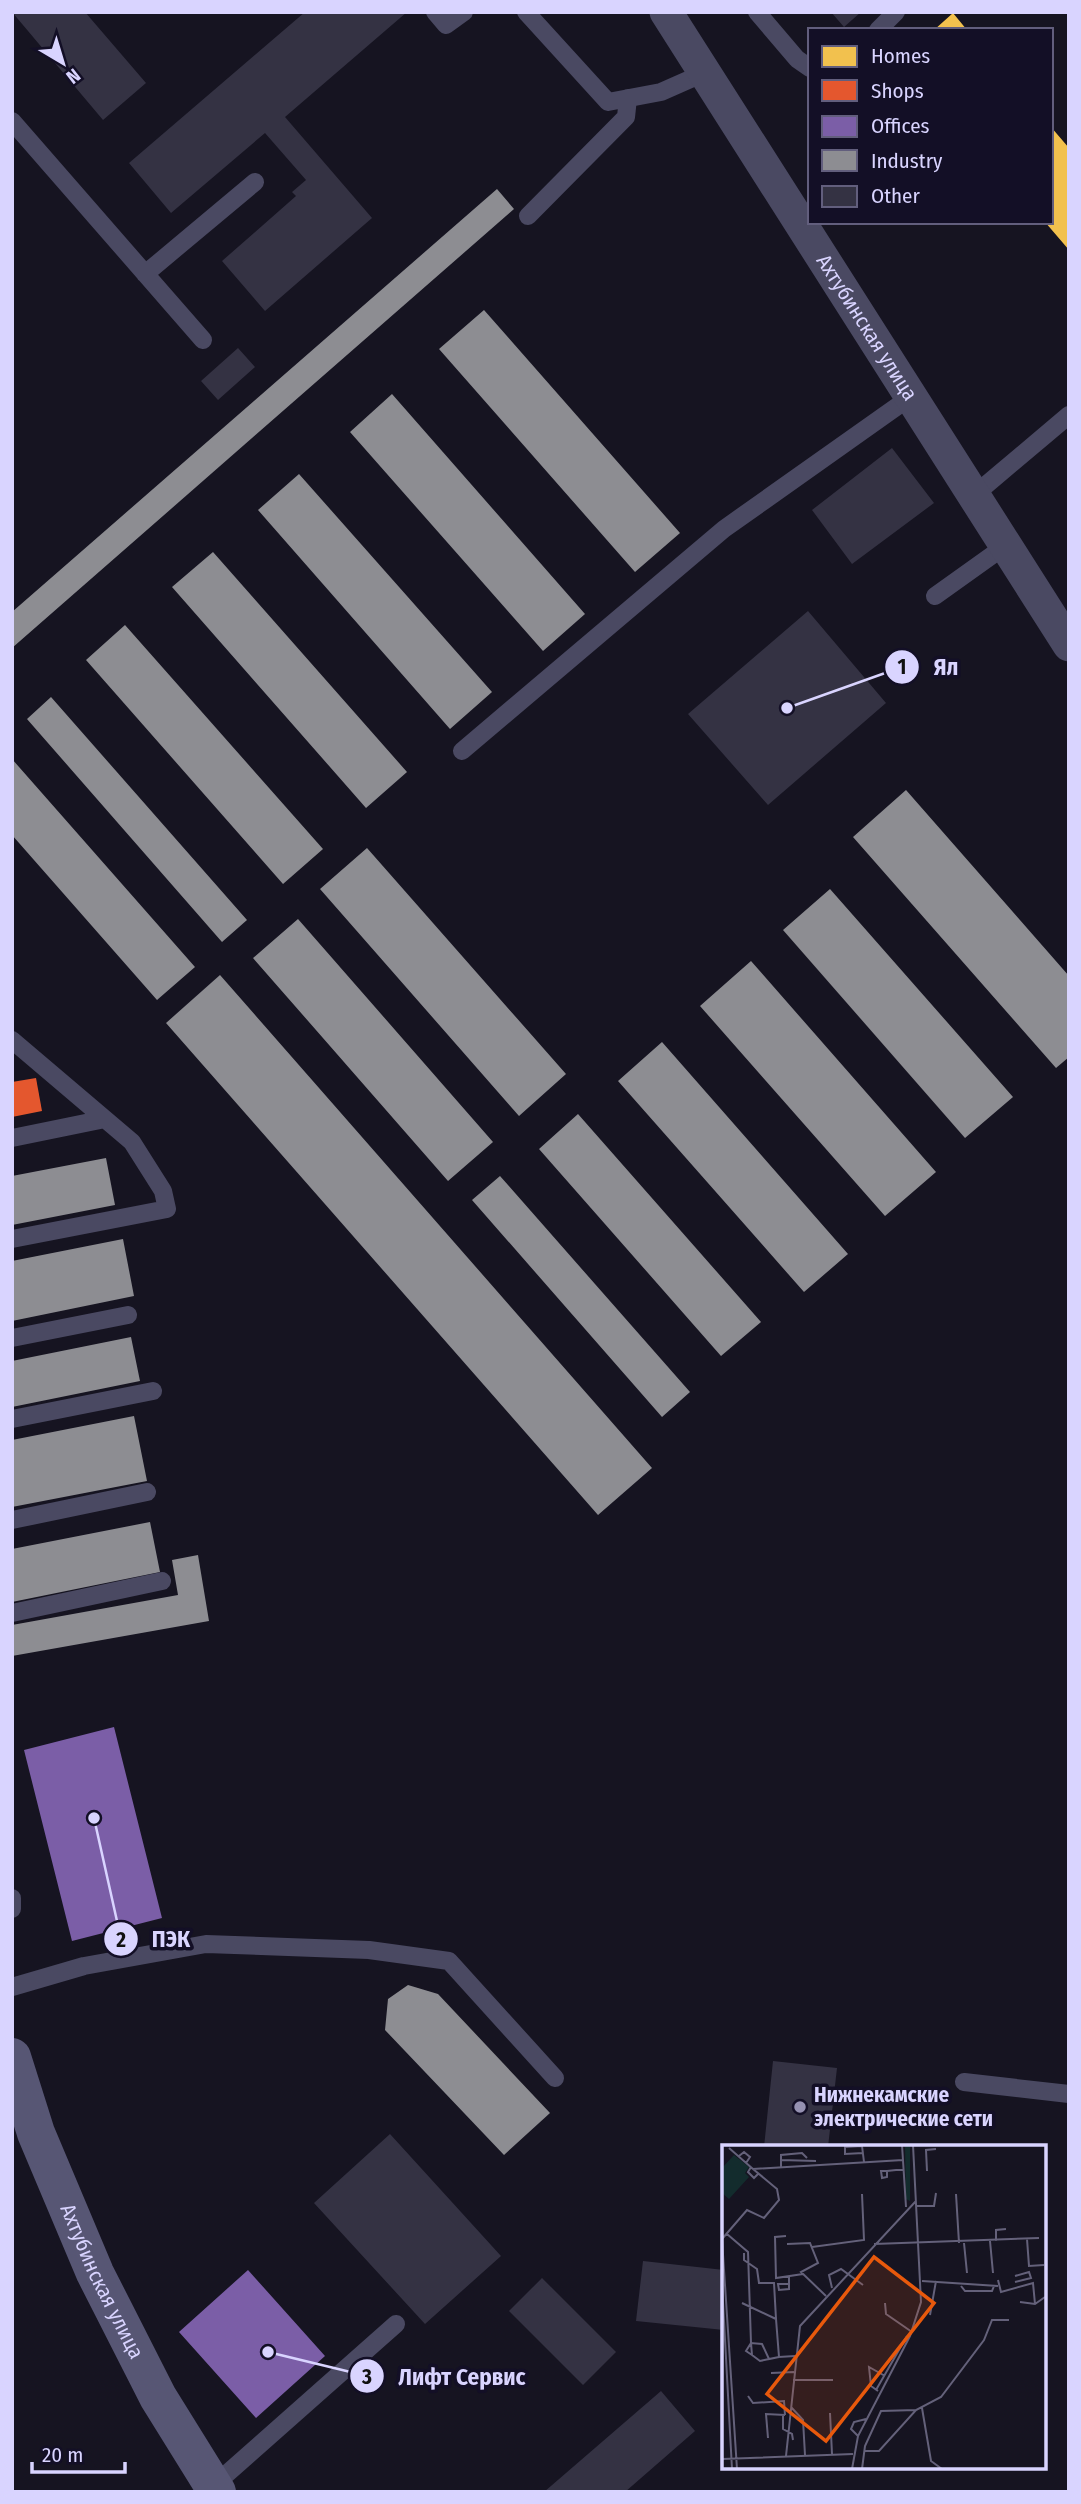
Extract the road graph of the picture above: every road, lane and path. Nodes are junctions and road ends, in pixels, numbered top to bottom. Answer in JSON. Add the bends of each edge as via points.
{"nodes":[{"id":1,"x":435,"y":12,"type":"edge"},
{"id":2,"x":464,"y":12,"type":"edge"},
{"id":3,"x":526,"y":12,"type":"edge"},
{"id":4,"x":666,"y":12,"type":"edge"},
{"id":5,"x":757,"y":12,"type":"edge"},
{"id":6,"x":896,"y":12,"type":"edge"},
{"id":7,"x":880,"y":28,"type":"edge"},
{"id":8,"x":808,"y":67,"type":"edge"},
{"id":9,"x":704,"y":73,"type":"junction"},
{"id":10,"x":628,"y":98,"type":"junction"},
{"id":11,"x":12,"y":121,"type":"edge"},
{"id":12,"x":255,"y":182,"type":"dead end"},
{"id":13,"x":528,"y":216,"type":"dead end"},
{"id":14,"x":145,"y":274,"type":"junction"},
{"id":15,"x":203,"y":340,"type":"dead end"},
{"id":16,"x":909,"y":398,"type":"junction"},
{"id":17,"x":1069,"y":415,"type":"edge"},
{"id":18,"x":972,"y":496,"type":"junction"},
{"id":19,"x":1005,"y":546,"type":"junction"},
{"id":20,"x":935,"y":596,"type":"dead end"},
{"id":21,"x":1069,"y":645,"type":"edge"},
{"id":22,"x":463,"y":751,"type":"dead end"},
{"id":23,"x":12,"y":1040,"type":"edge"},
{"id":24,"x":105,"y":1119,"type":"junction"},
{"id":25,"x":12,"y":1138,"type":"edge"},
{"id":26,"x":12,"y":1240,"type":"edge"},
{"id":27,"x":128,"y":1315,"type":"dead end"},
{"id":28,"x":12,"y":1338,"type":"edge"},
{"id":29,"x":153,"y":1391,"type":"dead end"},
{"id":30,"x":12,"y":1419,"type":"edge"},
{"id":31,"x":147,"y":1492,"type":"dead end"},
{"id":32,"x":12,"y":1520,"type":"edge"},
{"id":33,"x":162,"y":1581,"type":"dead end"},
{"id":34,"x":12,"y":1613,"type":"edge"},
{"id":35,"x":12,"y":1898,"type":"edge"},
{"id":36,"x":12,"y":1909,"type":"edge"},
{"id":37,"x":12,"y":1987,"type":"edge"},
{"id":38,"x":12,"y":2057,"type":"edge"},
{"id":39,"x":555,"y":2078,"type":"dead end"},
{"id":40,"x":964,"y":2082,"type":"dead end"},
{"id":41,"x":1069,"y":2094,"type":"edge"},
{"id":42,"x":397,"y":2324,"type":"dead end"},
{"id":43,"x":215,"y":2489,"type":"edge"}],
"edges":[{"from":1,"to":2,"type":"lane","via":[[446,25]]},
{"from":3,"to":10,"type":"lane","via":[[608,102]]},
{"from":4,"to":9,"type":"street","name":"Ахтубинская улица"},
{"from":5,"to":8,"type":"lane"},
{"from":6,"to":7,"type":"lane"},
{"from":9,"to":10,"type":"lane","via":[[661,92]]},
{"from":9,"to":16,"type":"street","name":"Ахтубинская улица"},
{"from":10,"to":13,"type":"lane","via":[[626,117]]},
{"from":11,"to":14,"type":"lane"},
{"from":12,"to":14,"type":"lane"},
{"from":14,"to":15,"type":"lane"},
{"from":16,"to":18,"type":"street","name":"Ахтубинская улица"},
{"from":16,"to":22,"type":"lane","via":[[723,529]]},
{"from":17,"to":18,"type":"lane"},
{"from":18,"to":19,"type":"street","name":"Ахтубинская улица"},
{"from":19,"to":20,"type":"lane"},
{"from":19,"to":21,"type":"street","name":"Ахтубинская улица"},
{"from":23,"to":24,"type":"lane"},
{"from":24,"to":25,"type":"lane"},
{"from":24,"to":26,"type":"lane","via":[[132,1142],[163,1191],[167,1209]]},
{"from":27,"to":28,"type":"lane"},
{"from":29,"to":30,"type":"lane"},
{"from":31,"to":32,"type":"lane"},
{"from":33,"to":34,"type":"lane"},
{"from":35,"to":36,"type":"lane"},
{"from":37,"to":39,"type":"lane","via":[[84,1966],[205,1944],[369,1950],[449,1961]]},
{"from":38,"to":43,"type":"street","name":"Ахтубинская улица","via":[[36,2133],[95,2273],[158,2398]]},
{"from":40,"to":41,"type":"lane"},
{"from":42,"to":43,"type":"lane"}]}
